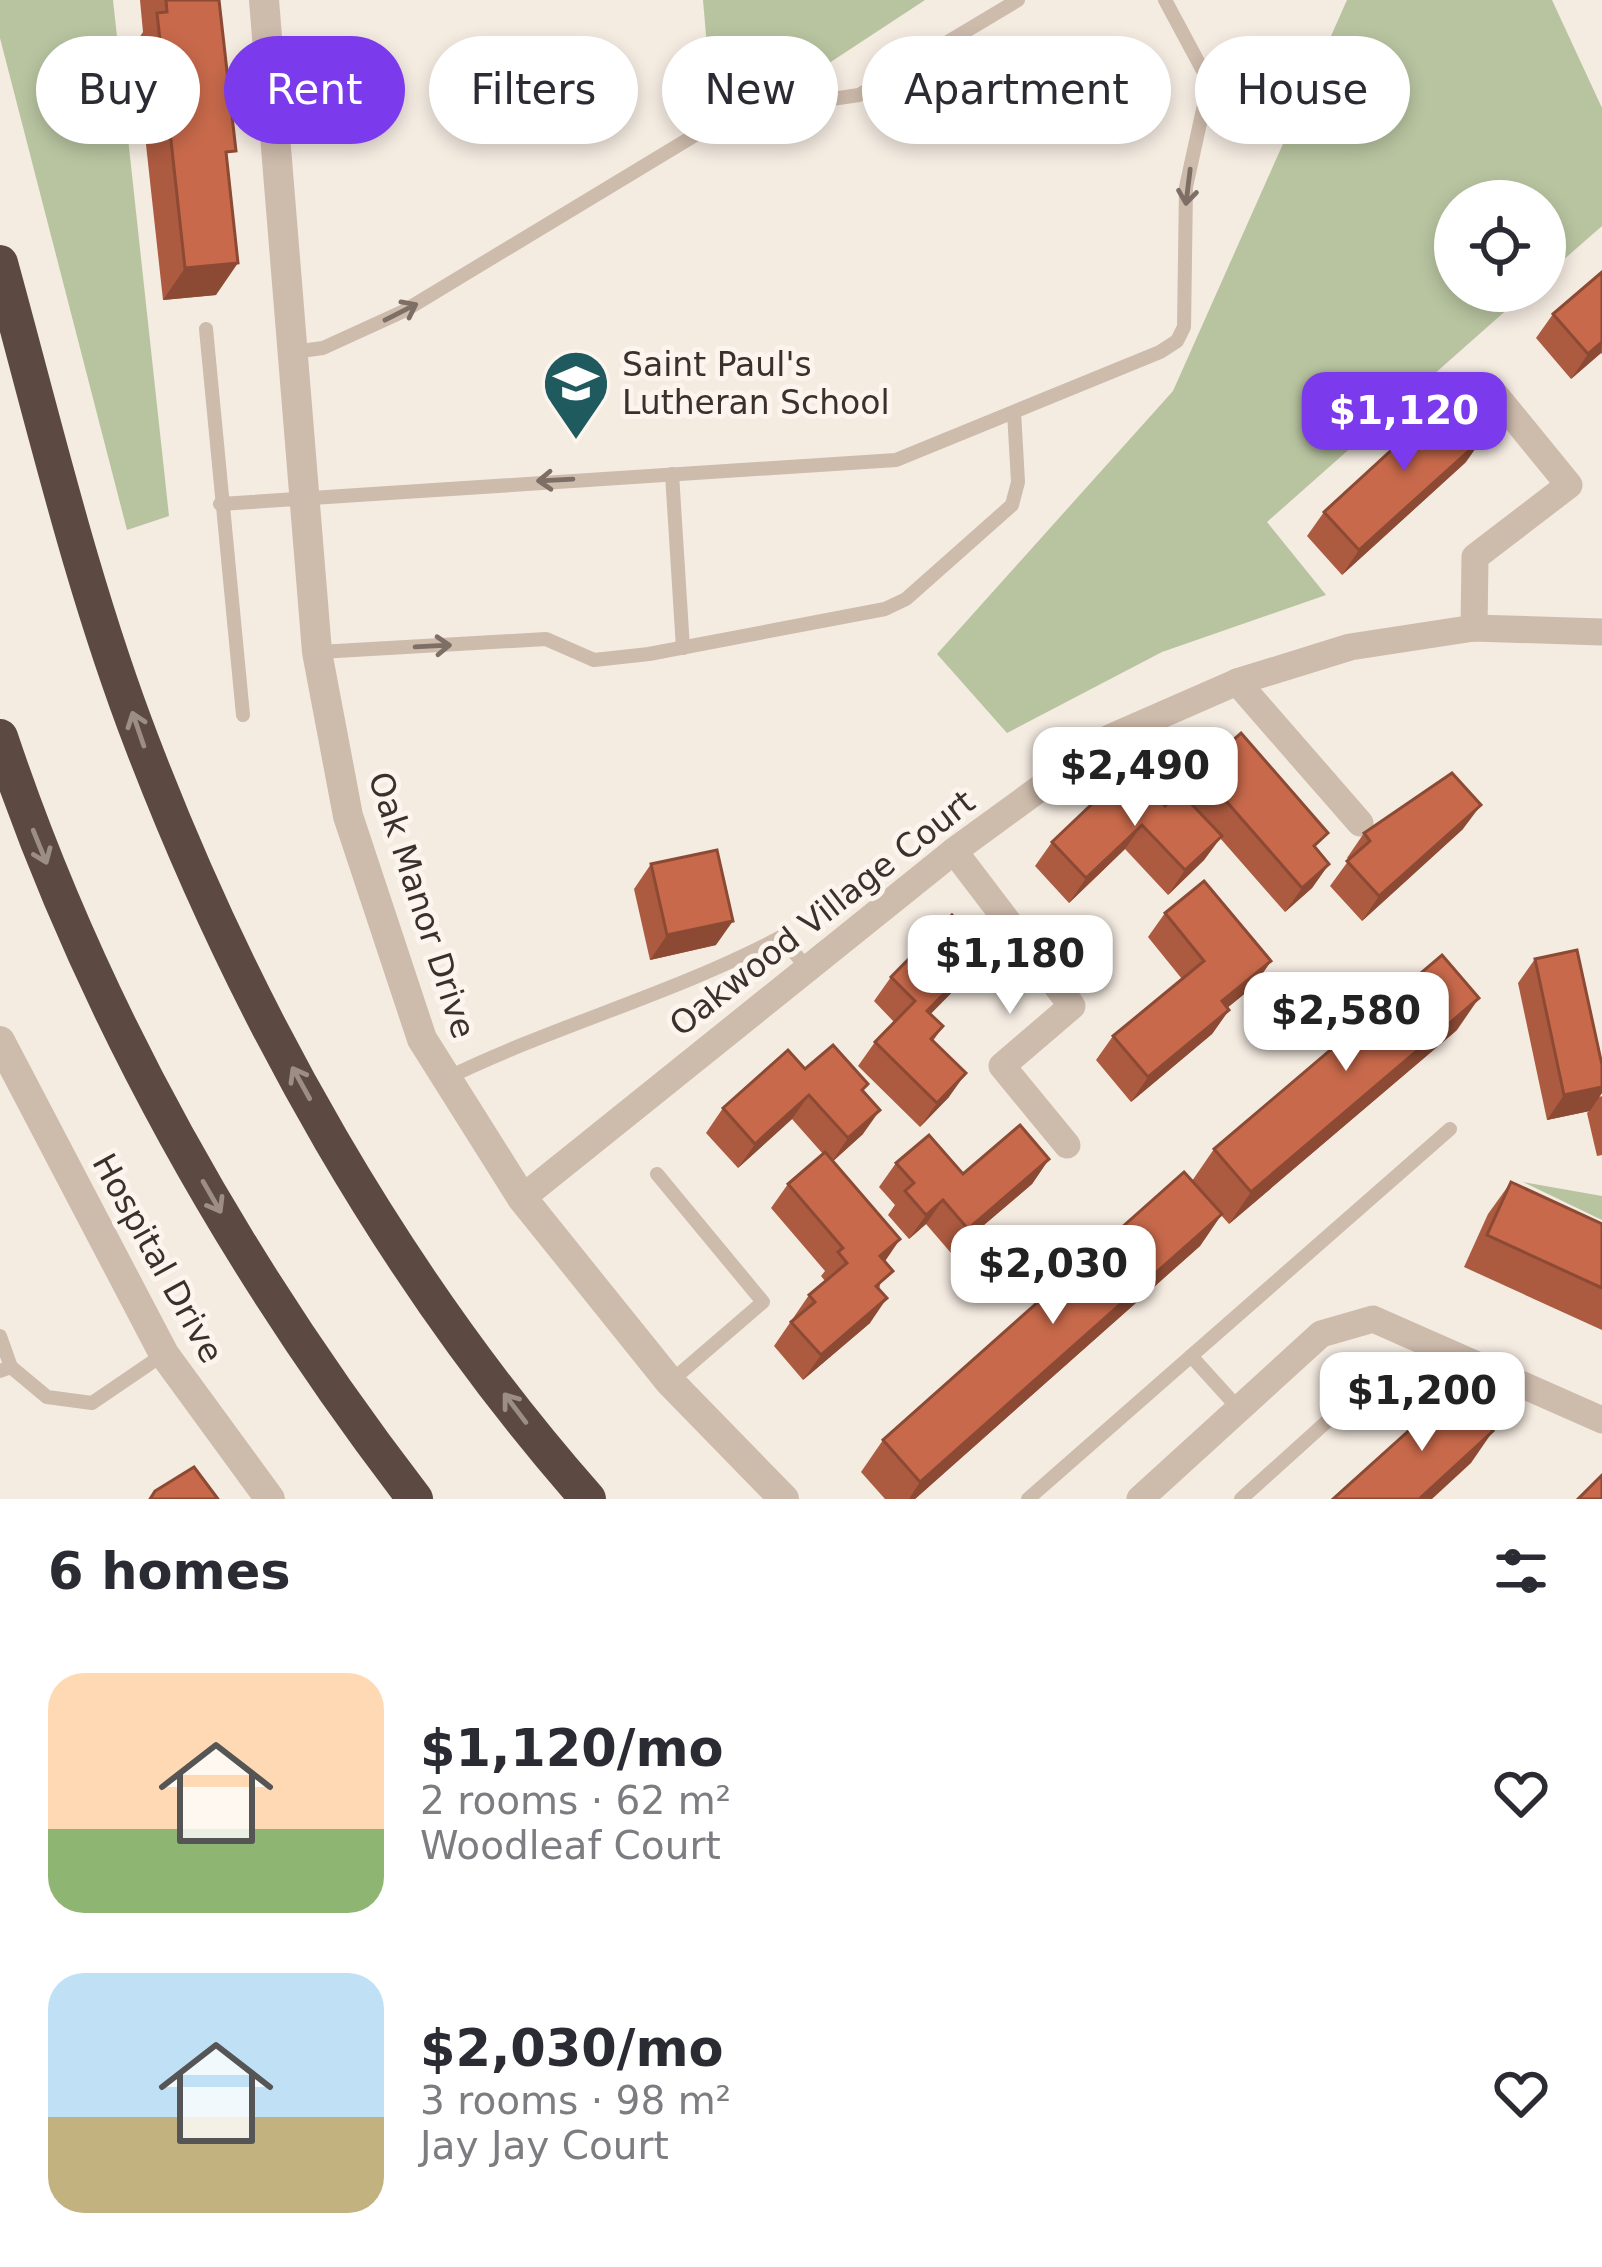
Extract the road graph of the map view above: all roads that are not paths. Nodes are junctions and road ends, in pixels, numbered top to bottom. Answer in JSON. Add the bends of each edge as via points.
{"nodes":[{"id":1,"x":264,"y":0,"type":"edge"},
{"id":2,"x":1018,"y":0,"type":"edge"},
{"id":3,"x":1165,"y":0,"type":"edge"},
{"id":4,"x":0,"y":263,"type":"edge"},
{"id":5,"x":206,"y":329,"type":"dead end"},
{"id":6,"x":292,"y":352,"type":"junction"},
{"id":7,"x":1493,"y":392,"type":"dead end"},
{"id":8,"x":1014,"y":412,"type":"junction"},
{"id":9,"x":672,"y":474,"type":"junction"},
{"id":10,"x":304,"y":494,"type":"junction"},
{"id":11,"x":220,"y":504,"type":"junction"},
{"id":12,"x":1474,"y":628,"type":"junction"},
{"id":13,"x":1602,"y":632,"type":"edge"},
{"id":14,"x":683,"y":648,"type":"junction"},
{"id":15,"x":316,"y":652,"type":"junction"},
{"id":16,"x":1237,"y":682,"type":"junction"},
{"id":17,"x":243,"y":715,"type":"dead end"},
{"id":18,"x":0,"y":737,"type":"edge"},
{"id":19,"x":1360,"y":824,"type":"dead end"},
{"id":20,"x":954,"y":851,"type":"junction"},
{"id":21,"x":808,"y":969,"type":"junction"},
{"id":22,"x":0,"y":1040,"type":"edge"},
{"id":23,"x":447,"y":1078,"type":"junction"},
{"id":24,"x":1450,"y":1129,"type":"dead end"},
{"id":25,"x":1067,"y":1145,"type":"dead end"},
{"id":26,"x":657,"y":1174,"type":"dead end"},
{"id":27,"x":522,"y":1198,"type":"junction"},
{"id":28,"x":0,"y":1336,"type":"edge"},
{"id":29,"x":164,"y":1354,"type":"junction"},
{"id":30,"x":1191,"y":1356,"type":"junction"},
{"id":31,"x":5,"y":1369,"type":"edge"},
{"id":32,"x":670,"y":1382,"type":"junction"},
{"id":33,"x":1354,"y":1397,"type":"dead end"},
{"id":34,"x":1239,"y":1409,"type":"junction"},
{"id":35,"x":1602,"y":1420,"type":"edge"},
{"id":36,"x":1045,"y":1494,"type":"edge"},
{"id":37,"x":1149,"y":1496,"type":"edge"},
{"id":38,"x":270,"y":1499,"type":"edge"},
{"id":39,"x":415,"y":1499,"type":"edge"},
{"id":40,"x":588,"y":1499,"type":"edge"},
{"id":41,"x":784,"y":1499,"type":"edge"},
{"id":42,"x":1028,"y":1499,"type":"edge"},
{"id":43,"x":1241,"y":1499,"type":"edge"}],
"edges":[{"from":1,"to":6,"type":"street","name":"Oak Manor Drive"},
{"from":6,"to":2,"type":"lane","one_way":true,"via":[[323,348],[404,311],[730,114],[859,95]]},
{"from":3,"to":8,"type":"lane","one_way":true,"via":[[1209,82],[1186,187],[1184,327],[1160,352]]},
{"from":40,"to":4,"type":"highway","one_way":true,"via":[[456,1330],[348,1169],[199,878],[141,741],[81,556]]},
{"from":5,"to":11,"type":"lane"},
{"from":6,"to":10,"type":"street","name":"Oak Manor Drive"},
{"from":7,"to":12,"type":"street","via":[[1569,485],[1474,557]]},
{"from":8,"to":9,"type":"lane","via":[[896,460]]},
{"from":8,"to":14,"type":"lane","via":[[1012,505],[907,599]]},
{"from":9,"to":10,"type":"lane","one_way":true},
{"from":9,"to":14,"type":"lane"},
{"from":10,"to":11,"type":"lane"},
{"from":10,"to":15,"type":"street","name":"Oak Manor Drive"},
{"from":11,"to":17,"type":"lane"},
{"from":12,"to":13,"type":"street","name":"Oakwood Village Court"},
{"from":12,"to":16,"type":"street","name":"Oakwood Village Court","via":[[1350,646]]},
{"from":15,"to":14,"type":"lane","one_way":true,"via":[[546,639],[594,660]]},
{"from":15,"to":23,"type":"street","name":"Oak Manor Drive","via":[[348,816],[422,1039]]},
{"from":16,"to":19,"type":"street"},
{"from":16,"to":20,"type":"street","name":"Oakwood Village Court","via":[[1109,738]]},
{"from":18,"to":39,"type":"highway","one_way":true,"via":[[80,946],[163,1110],[347,1411]]},
{"from":20,"to":21,"type":"street","name":"Oakwood Village Court"},
{"from":20,"to":25,"type":"street","via":[[1072,1006],[1002,1066]]},
{"from":21,"to":23,"type":"lane","via":[[782,937],[701,979]]},
{"from":21,"to":27,"type":"street","name":"Oakwood Village Court"},
{"from":22,"to":29,"type":"street","name":"Hospital Drive"},
{"from":23,"to":27,"type":"street","name":"Oak Manor Drive"},
{"from":24,"to":30,"type":"lane"},
{"from":26,"to":32,"type":"lane","via":[[763,1302]]},
{"from":27,"to":32,"type":"street","name":"Oak Manor Drive"},
{"from":28,"to":31,"type":"lane"},
{"from":29,"to":31,"type":"lane","via":[[92,1402],[47,1397]]},
{"from":29,"to":38,"type":"street","name":"Hospital Drive"},
{"from":30,"to":34,"type":"lane"},
{"from":30,"to":36,"type":"lane"},
{"from":32,"to":41,"type":"street","name":"Oak Manor Drive"},
{"from":33,"to":43,"type":"lane"},
{"from":34,"to":35,"type":"street","via":[[1321,1334],[1373,1319]]},
{"from":34,"to":37,"type":"street"},
{"from":36,"to":42,"type":"lane"}]}
